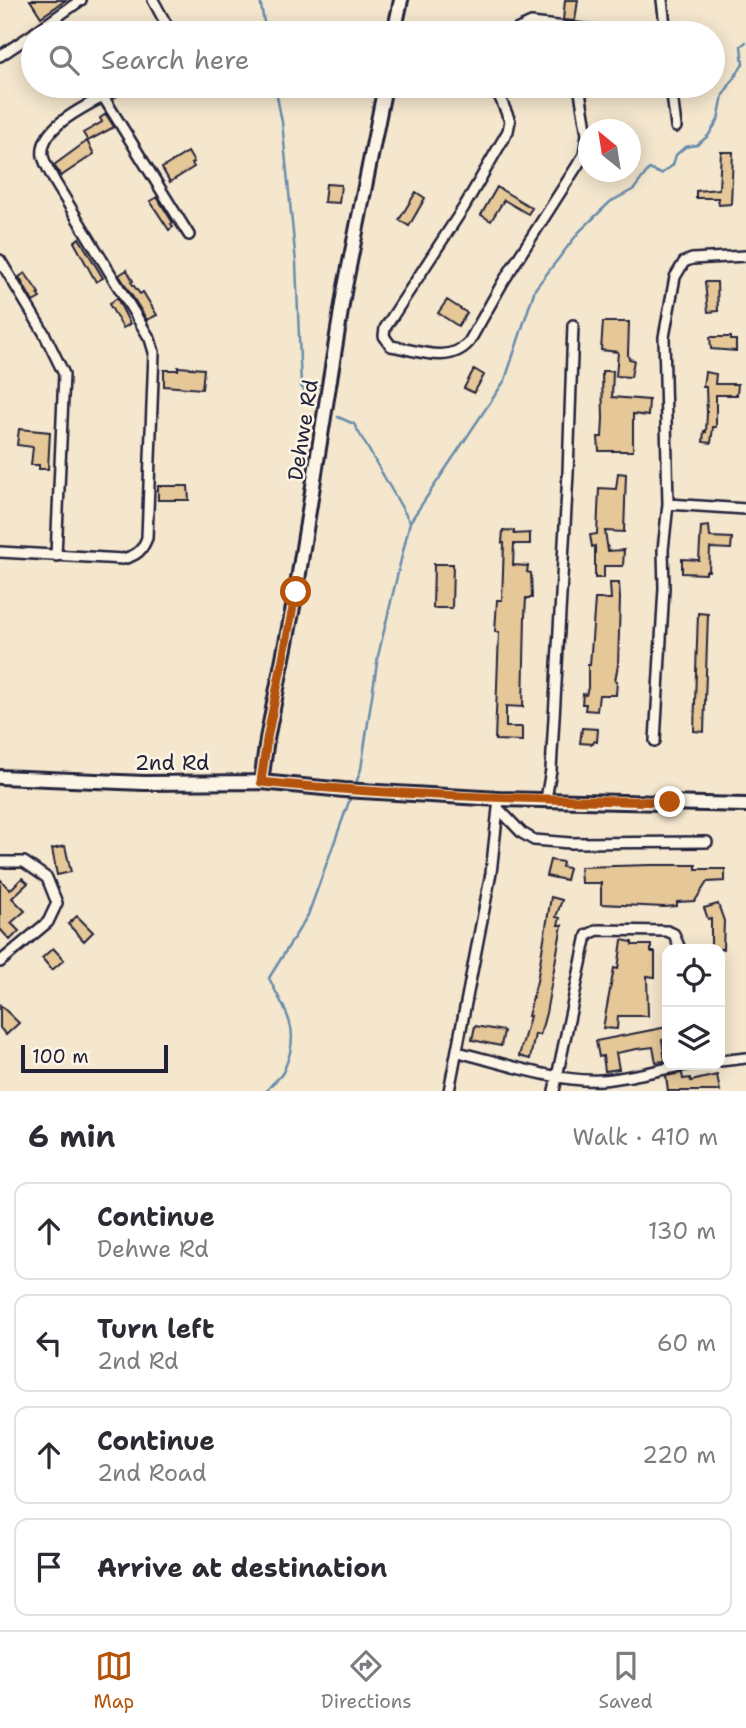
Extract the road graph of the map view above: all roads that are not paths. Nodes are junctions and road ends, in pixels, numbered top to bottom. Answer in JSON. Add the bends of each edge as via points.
{"nodes":[{"id":1,"x":81,"y":0,"type":"edge"},
{"id":2,"x":153,"y":0,"type":"edge"},
{"id":3,"x":401,"y":0,"type":"edge"},
{"id":4,"x":662,"y":0,"type":"edge"},
{"id":5,"x":52,"y":21,"type":"edge"},
{"id":6,"x":164,"y":21,"type":"edge"},
{"id":7,"x":397,"y":21,"type":"edge"},
{"id":8,"x":665,"y":21,"type":"edge"},
{"id":9,"x":21,"y":42,"type":"edge"},
{"id":10,"x":0,"y":56,"type":"edge"},
{"id":11,"x":104,"y":98,"type":"joint"},
{"id":12,"x":383,"y":98,"type":"edge"},
{"id":13,"x":500,"y":98,"type":"edge"},
{"id":14,"x":581,"y":98,"type":"edge"},
{"id":15,"x":672,"y":98,"type":"edge"},
{"id":16,"x":676,"y":127,"type":"dead end"},
{"id":17,"x":189,"y":234,"type":"dead end"},
{"id":18,"x":746,"y":257,"type":"edge"},
{"id":19,"x":0,"y":260,"type":"edge"},
{"id":20,"x":573,"y":326,"type":"dead end"},
{"id":21,"x":668,"y":504,"type":"junction"},
{"id":22,"x":746,"y":509,"type":"edge"},
{"id":23,"x":0,"y":552,"type":"edge"},
{"id":24,"x":56,"y":555,"type":"junction"},
{"id":25,"x":655,"y":741,"type":"dead end"},
{"id":26,"x":0,"y":777,"type":"edge"},
{"id":27,"x":261,"y":782,"type":"junction"},
{"id":28,"x":547,"y":799,"type":"junction"},
{"id":29,"x":498,"y":803,"type":"junction"},
{"id":30,"x":746,"y":805,"type":"edge"},
{"id":31,"x":707,"y":842,"type":"dead end"},
{"id":32,"x":0,"y":862,"type":"edge"},
{"id":33,"x":678,"y":944,"type":"edge"},
{"id":34,"x":0,"y":962,"type":"edge"},
{"id":35,"x":458,"y":1052,"type":"junction"},
{"id":36,"x":746,"y":1058,"type":"edge"},
{"id":37,"x":725,"y":1060,"type":"edge"},
{"id":38,"x":662,"y":1069,"type":"edge"},
{"id":39,"x":557,"y":1076,"type":"junction"},
{"id":40,"x":449,"y":1091,"type":"edge"},
{"id":41,"x":554,"y":1091,"type":"edge"}],
"edges":[{"from":1,"to":5,"type":"street"},
{"from":2,"to":6,"type":"street"},
{"from":3,"to":7,"type":"street"},
{"from":4,"to":8,"type":"street"},
{"from":9,"to":10,"type":"street"},
{"from":11,"to":17,"type":"street"},
{"from":11,"to":24,"type":"street","via":[[53,128],[43,156],[154,352],[147,538],[143,549],[123,559]]},
{"from":12,"to":27,"type":"street","name":"Dehwe Rd","via":[[344,292]]},
{"from":13,"to":14,"type":"street","via":[[510,121],[508,131],[384,328],[391,346],[449,355],[469,342],[584,155],[587,134]]},
{"from":15,"to":16,"type":"street"},
{"from":18,"to":21,"type":"street","via":[[692,259],[684,262],[675,277],[664,337]]},
{"from":19,"to":24,"type":"street","via":[[64,374]]},
{"from":20,"to":28,"type":"street"},
{"from":21,"to":22,"type":"street"},
{"from":21,"to":25,"type":"street"},
{"from":23,"to":24,"type":"street"},
{"from":26,"to":27,"type":"street","name":"2nd Rd"},
{"from":27,"to":29,"type":"street","name":"2nd Rd"},
{"from":28,"to":29,"type":"street","name":"2nd Rd"},
{"from":28,"to":30,"type":"street","name":"2nd Rd"},
{"from":29,"to":31,"type":"street","via":[[522,834],[534,840]]},
{"from":29,"to":35,"type":"street","via":[[491,873]]},
{"from":32,"to":34,"type":"street","via":[[24,862],[32,867],[47,878],[57,903],[48,922]]},
{"from":33,"to":39,"type":"street","via":[[667,931],[598,930],[587,935]]},
{"from":35,"to":39,"type":"street"},
{"from":35,"to":40,"type":"street"},
{"from":36,"to":37,"type":"street"},
{"from":38,"to":39,"type":"street","via":[[601,1080]]},
{"from":39,"to":41,"type":"street"}]}
